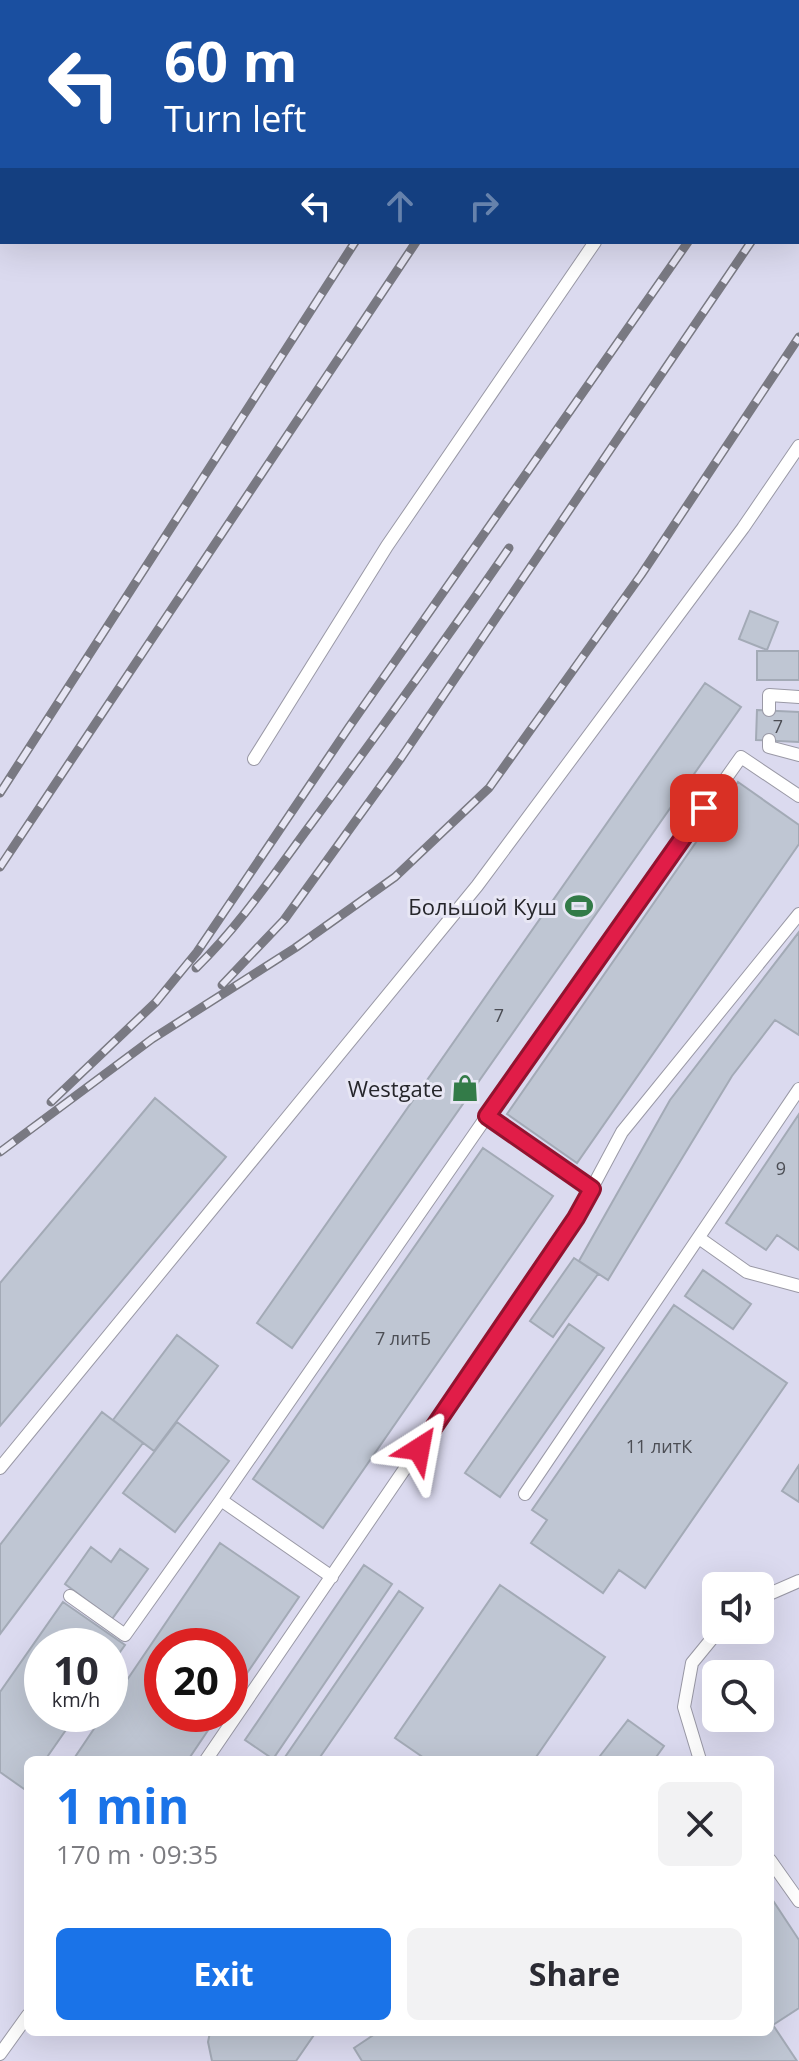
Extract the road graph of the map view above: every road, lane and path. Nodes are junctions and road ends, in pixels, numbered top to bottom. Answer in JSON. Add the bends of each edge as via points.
{"nodes":[{"id":1,"x":594,"y":244,"type":"edge"},
{"id":2,"x":799,"y":446,"type":"edge"},
{"id":3,"x":799,"y":697,"type":"edge"},
{"id":4,"x":769,"y":710,"type":"dead end"},
{"id":5,"x":769,"y":740,"type":"dead end"},
{"id":6,"x":799,"y":755,"type":"edge"},
{"id":7,"x":254,"y":759,"type":"dead end"},
{"id":8,"x":799,"y":796,"type":"edge"},
{"id":9,"x":799,"y":914,"type":"edge"},
{"id":10,"x":799,"y":1089,"type":"edge"},
{"id":11,"x":487,"y":1116,"type":"junction"},
{"id":12,"x":592,"y":1189,"type":"junction"},
{"id":13,"x":699,"y":1238,"type":"junction"},
{"id":14,"x":799,"y":1286,"type":"edge"},
{"id":15,"x":0,"y":1468,"type":"edge"},
{"id":16,"x":525,"y":1494,"type":"dead end"},
{"id":17,"x":221,"y":1500,"type":"junction"},
{"id":18,"x":332,"y":1577,"type":"junction"},
{"id":19,"x":799,"y":1581,"type":"edge"},
{"id":20,"x":774,"y":1592,"type":"edge"},
{"id":21,"x":70,"y":1596,"type":"dead end"},
{"id":22,"x":708,"y":1644,"type":"edge"},
{"id":23,"x":209,"y":1756,"type":"edge"},
{"id":24,"x":697,"y":1756,"type":"edge"},
{"id":25,"x":774,"y":1866,"type":"edge"},
{"id":26,"x":799,"y":1901,"type":"edge"},
{"id":27,"x":24,"y":2021,"type":"edge"},
{"id":28,"x":0,"y":2054,"type":"edge"}],
"edges":[{"from":1,"to":7,"type":"lane","via":[[387,546]]},
{"from":2,"to":15,"type":"lane","via":[[477,886]]},
{"from":3,"to":4,"type":"lane","via":[[769,695]]},
{"from":5,"to":6,"type":"lane","via":[[769,747]]},
{"from":8,"to":11,"type":"lane","via":[[741,757]]},
{"from":9,"to":12,"type":"lane","via":[[622,1132]]},
{"from":10,"to":13,"type":"lane"},
{"from":11,"to":12,"type":"lane"},
{"from":11,"to":17,"type":"lane"},
{"from":12,"to":18,"type":"lane"},
{"from":13,"to":14,"type":"lane","via":[[747,1272]]},
{"from":13,"to":16,"type":"lane"},
{"from":17,"to":18,"type":"lane"},
{"from":17,"to":21,"type":"lane","via":[[125,1635]]},
{"from":18,"to":23,"type":"lane"},
{"from":19,"to":20,"type":"lane"},
{"from":22,"to":24,"type":"lane","via":[[692,1663],[684,1707]]},
{"from":25,"to":26,"type":"lane"},
{"from":27,"to":28,"type":"lane"}]}
